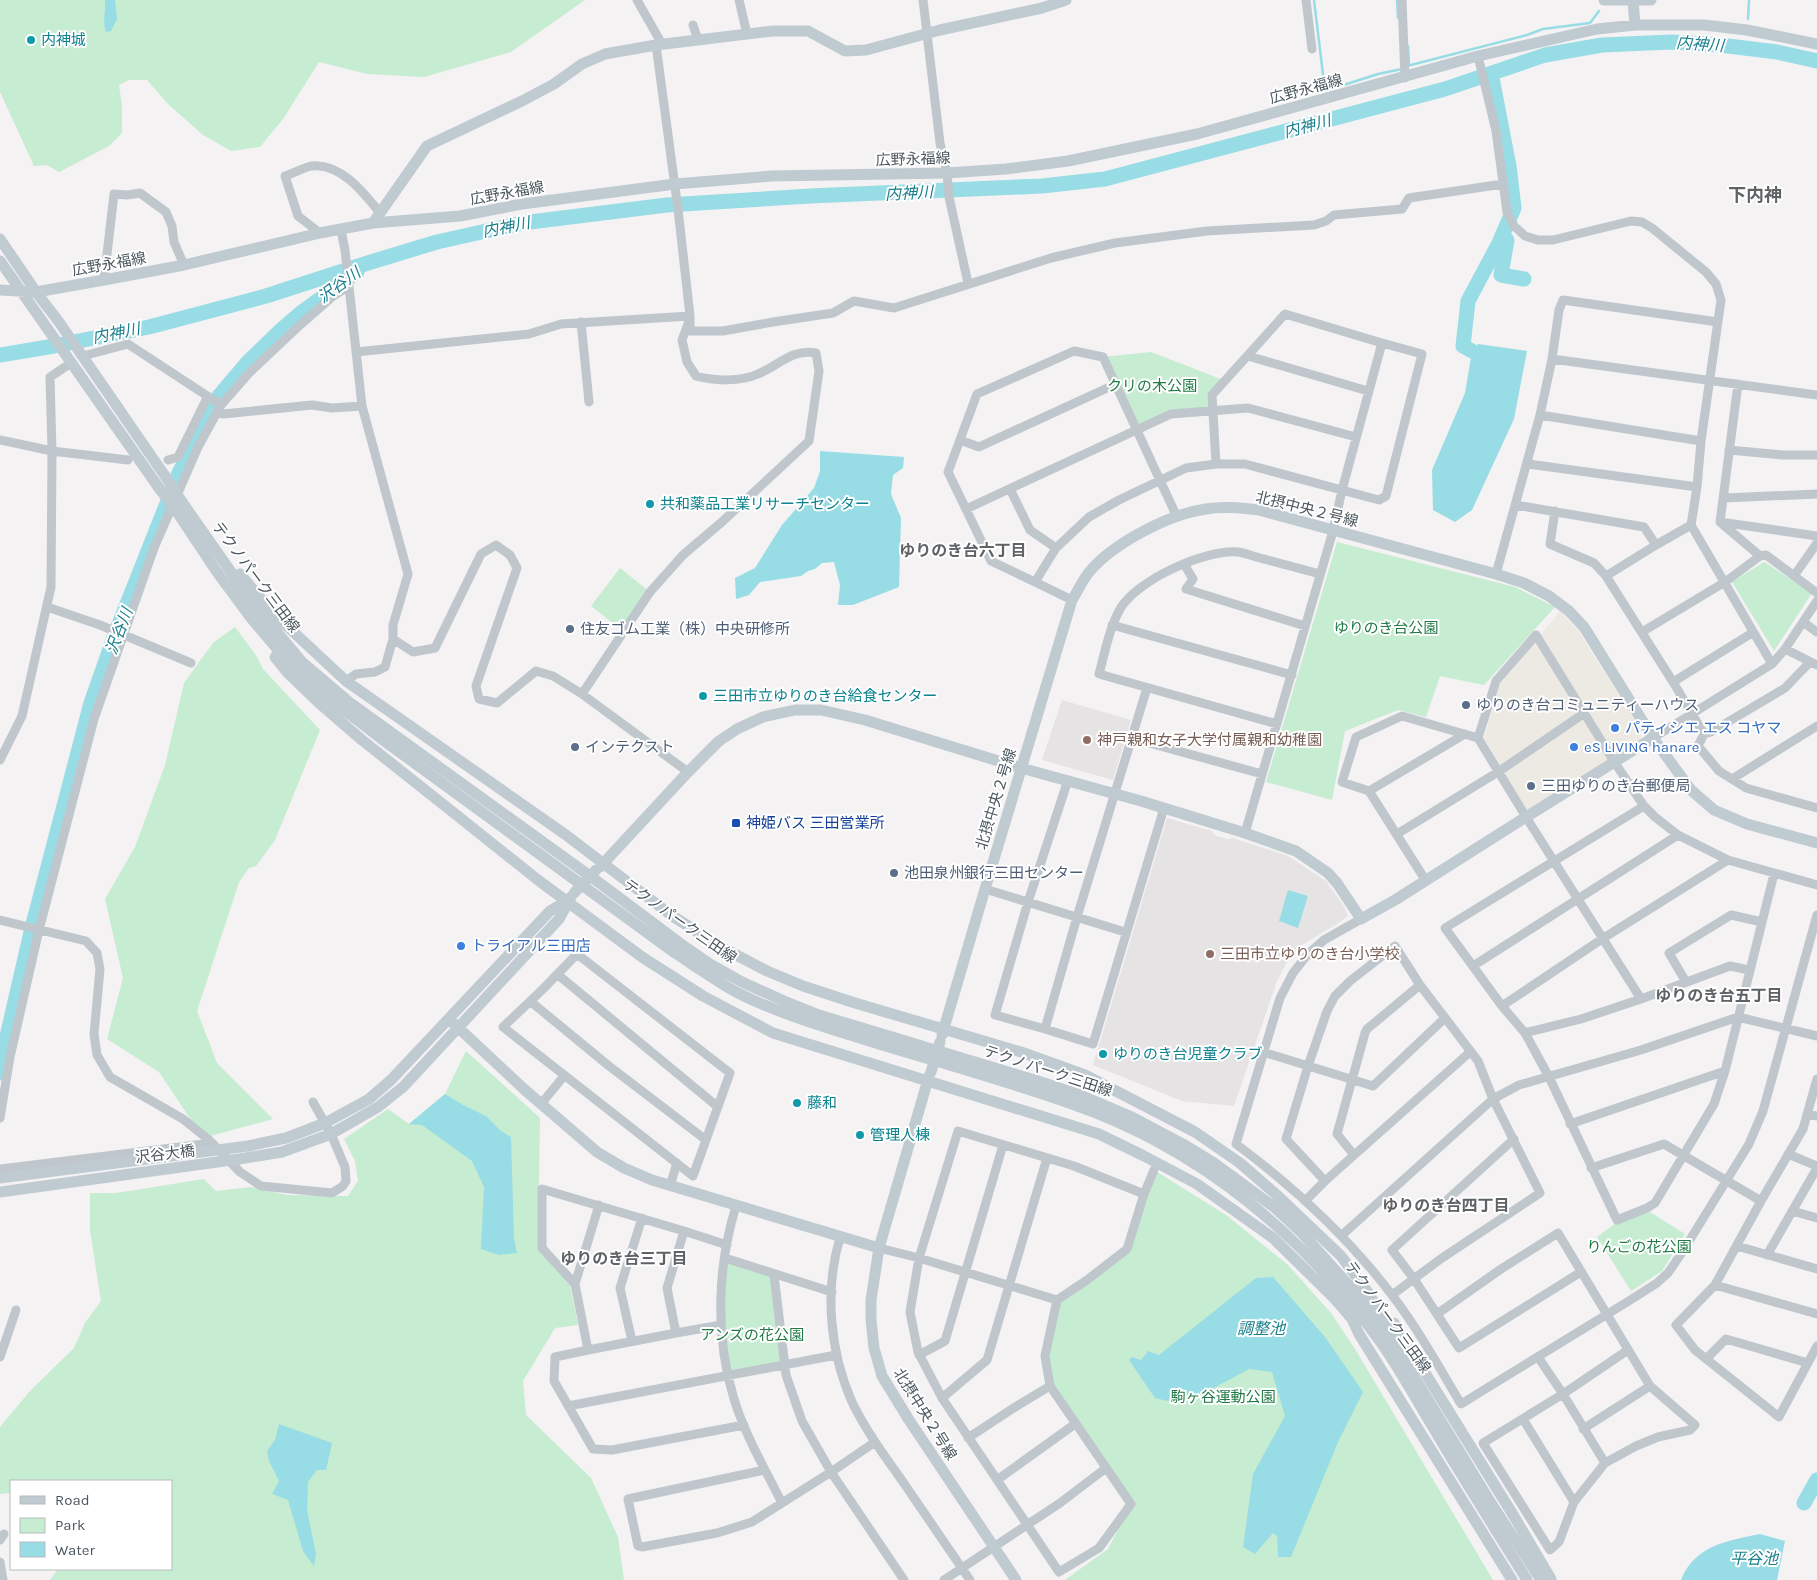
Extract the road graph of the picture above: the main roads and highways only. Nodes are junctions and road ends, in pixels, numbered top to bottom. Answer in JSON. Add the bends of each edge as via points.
{"nodes":[{"id":1,"x":1066,"y":0,"type":"edge"},
{"id":2,"x":1604,"y":0,"type":"edge"},
{"id":3,"x":1652,"y":0,"type":"edge"},
{"id":4,"x":1633,"y":1,"type":"edge"},
{"id":5,"x":1038,"y":4,"type":"edge"},
{"id":6,"x":1635,"y":25,"type":"junction"},
{"id":7,"x":1817,"y":44,"type":"edge"},
{"id":8,"x":373,"y":224,"type":"junction"},
{"id":9,"x":0,"y":239,"type":"edge"},
{"id":10,"x":0,"y":261,"type":"edge"},
{"id":11,"x":0,"y":290,"type":"edge"},
{"id":12,"x":21,"y":292,"type":"junction"},
{"id":13,"x":36,"y":292,"type":"junction"},
{"id":14,"x":212,"y":546,"type":"junction"},
{"id":15,"x":217,"y":572,"type":"junction"},
{"id":16,"x":1654,"y":738,"type":"junction"},
{"id":17,"x":1021,"y":768,"type":"junction"},
{"id":18,"x":1817,"y":843,"type":"edge"},
{"id":19,"x":600,"y":866,"type":"junction"},
{"id":20,"x":571,"y":897,"type":"junction"},
{"id":21,"x":449,"y":1020,"type":"junction"},
{"id":22,"x":458,"y":1029,"type":"junction"},
{"id":23,"x":944,"y":1029,"type":"junction"},
{"id":24,"x":929,"y":1077,"type":"junction"},
{"id":25,"x":0,"y":1178,"type":"edge"},
{"id":26,"x":0,"y":1192,"type":"edge"},
{"id":27,"x":879,"y":1248,"type":"junction"},
{"id":28,"x":1367,"y":1291,"type":"junction"},
{"id":29,"x":1352,"y":1319,"type":"junction"},
{"id":30,"x":1399,"y":1352,"type":"junction"},
{"id":31,"x":1405,"y":1382,"type":"junction"},
{"id":32,"x":1487,"y":1507,"type":"junction"},
{"id":33,"x":1016,"y":1580,"type":"edge"},
{"id":34,"x":1512,"y":1580,"type":"edge"},
{"id":35,"x":1516,"y":1580,"type":"edge"},
{"id":36,"x":1527,"y":1580,"type":"edge"},
{"id":37,"x":1548,"y":1580,"type":"edge"}],
"edges":[{"from":1,"to":5,"type":"main road"},
{"from":2,"to":4,"type":"main road"},
{"from":3,"to":4,"type":"main road"},
{"from":4,"to":6,"type":"main road"},
{"from":5,"to":8,"type":"main road","via":[[866,50],[845,50],[808,31],[747,34],[605,54],[582,64],[522,101],[427,146]]},
{"from":6,"to":7,"type":"main road","name":"広野永福線","via":[[1704,25]]},
{"from":6,"to":8,"type":"main road","name":"広野永福線","via":[[1597,29],[1188,136],[1068,161],[946,173],[772,176]]},
{"from":8,"to":13,"type":"main road","name":"広野永福線","via":[[184,265]]},
{"from":9,"to":13,"type":"main road","name":"テクノパーク三田線"},
{"from":10,"to":12,"type":"main road","name":"テクノパーク三田線"},
{"from":11,"to":12,"type":"main road","name":"広野永福線"},
{"from":12,"to":13,"type":"main road","name":"広野永福線"},
{"from":12,"to":15,"type":"main road","name":"テクノパーク三田線","bridge":true},
{"from":13,"to":14,"type":"main road","name":"テクノパーク三田線","bridge":true},
{"from":14,"to":19,"type":"main road","via":[[272,612],[346,681],[486,778]]},
{"from":14,"to":30,"type":"main road","name":"テクノパーク三田線","via":[[252,602],[302,662],[349,702],[681,944],[742,982],[819,1015],[1080,1095],[1183,1144],[1266,1201],[1302,1233],[1353,1290]]},
{"from":15,"to":20,"type":"main road","via":[[219,585],[248,625],[287,672],[318,702],[377,752]]},
{"from":15,"to":31,"type":"main road","name":"テクノパーク三田線","via":[[284,657],[322,693],[675,953],[736,992],[780,1012],[1042,1094],[1129,1127],[1178,1153],[1234,1190],[1294,1240],[1345,1297],[1383,1345]]},
{"from":16,"to":17,"type":"main road","via":[[1361,920],[1328,873],[1296,851],[1164,808]]},
{"from":16,"to":17,"type":"main road","name":"北摂中央２号線","via":[[1584,627],[1549,596],[1496,574],[1259,510],[1232,507],[1177,516],[1118,546],[1088,573],[1072,600]]},
{"from":16,"to":18,"type":"main road","name":"北摂中央２号線","via":[[1691,790],[1714,810],[1747,824]]},
{"from":17,"to":19,"type":"main road","via":[[865,720],[821,710],[779,713],[743,726],[719,741]]},
{"from":17,"to":23,"type":"main road","name":"北摂中央２号線"},
{"from":19,"to":20,"type":"main road","bridge":true},
{"from":19,"to":23,"type":"main road","via":[[671,915],[767,971],[803,986]]},
{"from":20,"to":21,"type":"main road","name":"沢谷大橋","via":[[550,911]]},
{"from":20,"to":22,"type":"main road","name":"沢谷大橋","via":[[559,920]]},
{"from":20,"to":24,"type":"main road","via":[[642,957],[703,996],[773,1033]]},
{"from":21,"to":22,"type":"main road"},
{"from":21,"to":25,"type":"main road","name":"沢谷大橋","bridge":true,"via":[[376,1092],[345,1114],[286,1138],[248,1146]]},
{"from":22,"to":26,"type":"main road","name":"沢谷大橋","bridge":true,"via":[[403,1087],[378,1107],[331,1134],[282,1152]]},
{"from":22,"to":27,"type":"main road","via":[[597,1152],[624,1168],[670,1186]]},
{"from":23,"to":24,"type":"main road","name":"北摂中央２号線","bridge":true},
{"from":23,"to":28,"type":"main road","via":[[1085,1075],[1195,1132],[1240,1163],[1279,1197],[1342,1256]]},
{"from":24,"to":27,"type":"main road","name":"北摂中央２号線"},
{"from":24,"to":29,"type":"main road","via":[[1099,1134],[1197,1184],[1273,1238]]},
{"from":27,"to":33,"type":"main road","name":"北摂中央２号線","via":[[871,1320],[882,1376]]},
{"from":28,"to":30,"type":"main road","via":[[1392,1331]]},
{"from":28,"to":37,"type":"main road","via":[[1386,1311],[1413,1353]]},
{"from":29,"to":31,"type":"main road","via":[[1390,1370]]},
{"from":29,"to":34,"type":"main road"},
{"from":30,"to":32,"type":"main road","name":"テクノパーク三田線"},
{"from":31,"to":32,"type":"main road","name":"テクノパーク三田線"},
{"from":32,"to":35,"type":"main road"},
{"from":32,"to":36,"type":"main road","name":"テクノパーク三田線"},
{"from":32,"to":37,"type":"main road","name":"テクノパーク三田線"}]}
